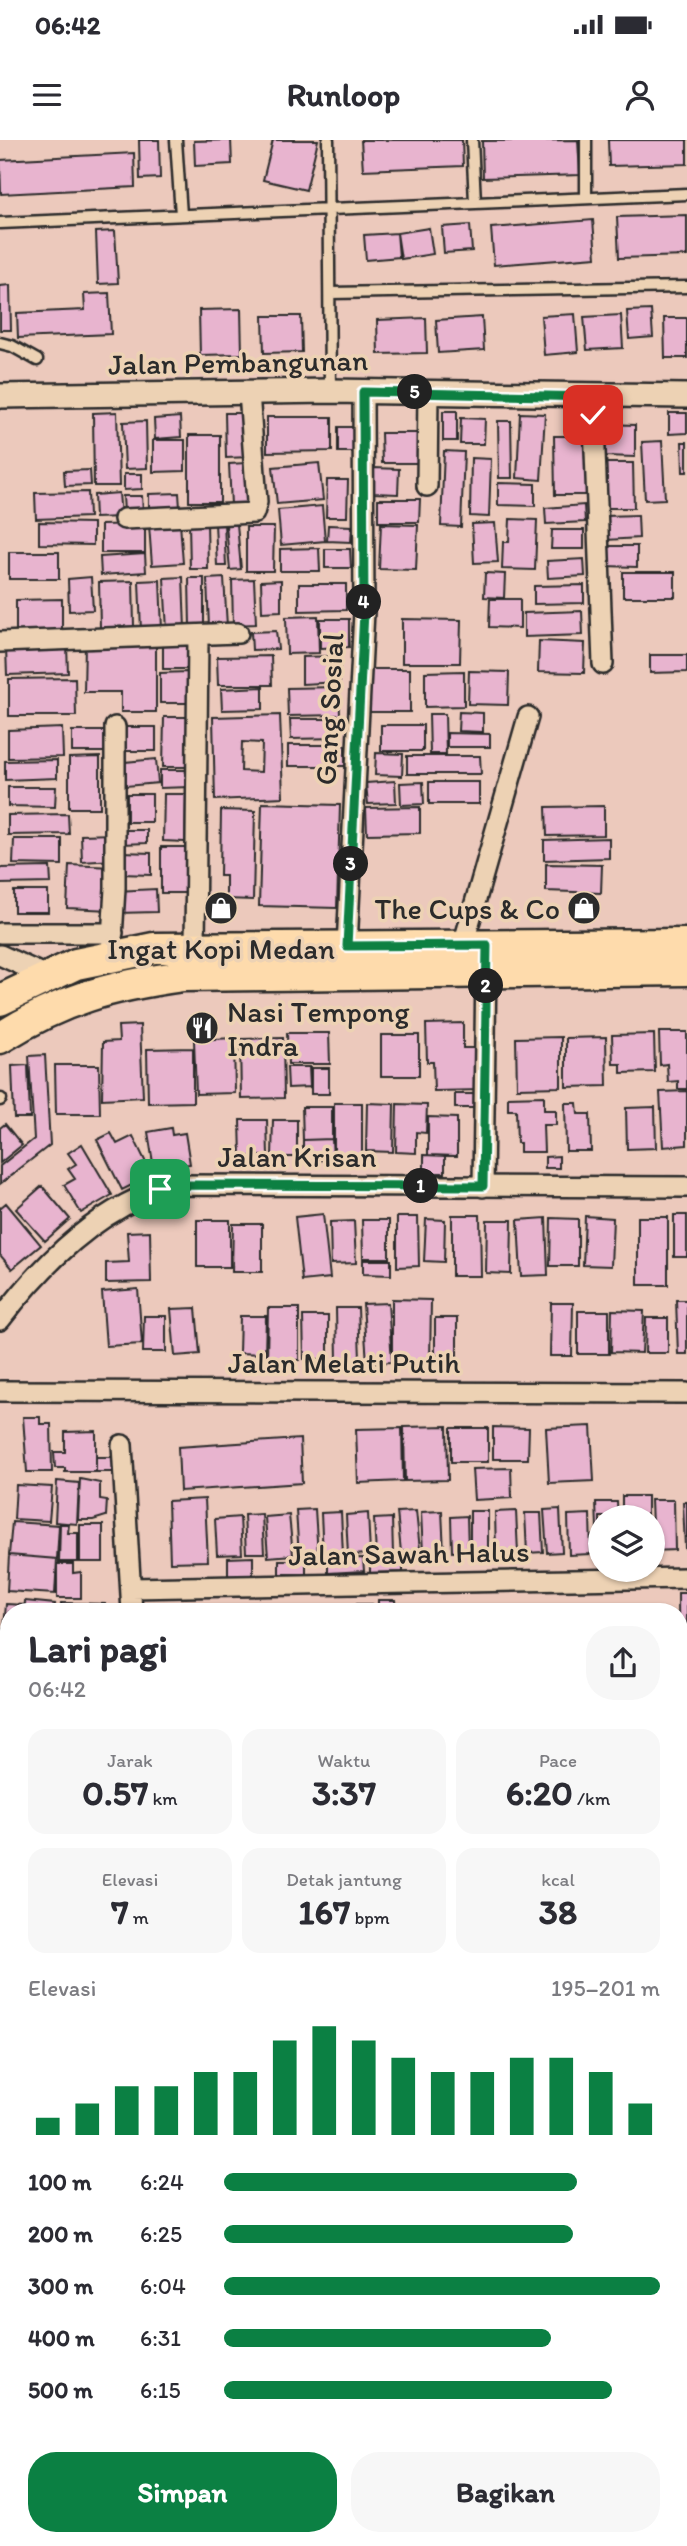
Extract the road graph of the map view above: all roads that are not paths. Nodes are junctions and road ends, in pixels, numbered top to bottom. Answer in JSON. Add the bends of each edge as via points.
{"nodes":[{"id":1,"x":176,"y":140,"type":"edge"},
{"id":2,"x":328,"y":140,"type":"edge"},
{"id":3,"x":472,"y":140,"type":"edge"},
{"id":4,"x":586,"y":140,"type":"edge"},
{"id":5,"x":687,"y":194,"type":"edge"},
{"id":6,"x":586,"y":197,"type":"junction"},
{"id":7,"x":475,"y":202,"type":"junction"},
{"id":8,"x":330,"y":209,"type":"junction"},
{"id":9,"x":181,"y":215,"type":"junction"},
{"id":10,"x":0,"y":223,"type":"edge"},
{"id":11,"x":687,"y":287,"type":"edge"},
{"id":12,"x":331,"y":293,"type":"junction"},
{"id":13,"x":0,"y":343,"type":"edge"},
{"id":14,"x":37,"y":360,"type":"dead end"},
{"id":15,"x":330,"y":391,"type":"junction"},
{"id":16,"x":249,"y":392,"type":"junction"},
{"id":17,"x":363,"y":392,"type":"junction"},
{"id":18,"x":428,"y":392,"type":"junction"},
{"id":19,"x":0,"y":396,"type":"edge"},
{"id":20,"x":687,"y":396,"type":"edge"},
{"id":21,"x":593,"y":397,"type":"junction"},
{"id":22,"x":427,"y":486,"type":"dead end"},
{"id":23,"x":124,"y":519,"type":"dead end"},
{"id":24,"x":238,"y":633,"type":"dead end"},
{"id":25,"x":198,"y":636,"type":"junction"},
{"id":26,"x":0,"y":642,"type":"edge"},
{"id":27,"x":603,"y":664,"type":"dead end"},
{"id":28,"x":528,"y":717,"type":"dead end"},
{"id":29,"x":115,"y":727,"type":"dead end"},
{"id":30,"x":0,"y":933,"type":"edge"},
{"id":31,"x":112,"y":944,"type":"junction"},
{"id":32,"x":687,"y":944,"type":"edge"},
{"id":33,"x":347,"y":946,"type":"junction"},
{"id":34,"x":195,"y":947,"type":"junction"},
{"id":35,"x":479,"y":954,"type":"junction"},
{"id":36,"x":0,"y":956,"type":"edge"},
{"id":37,"x":687,"y":970,"type":"edge"},
{"id":38,"x":46,"y":976,"type":"junction"},
{"id":39,"x":0,"y":1000,"type":"edge"},
{"id":40,"x":0,"y":1038,"type":"edge"},
{"id":41,"x":483,"y":1186,"type":"junction"},
{"id":42,"x":687,"y":1187,"type":"edge"},
{"id":43,"x":0,"y":1320,"type":"edge"},
{"id":44,"x":0,"y":1391,"type":"edge"},
{"id":45,"x":687,"y":1393,"type":"edge"},
{"id":46,"x":122,"y":1445,"type":"dead end"},
{"id":47,"x":687,"y":1578,"type":"edge"},
{"id":48,"x":132,"y":1588,"type":"junction"},
{"id":49,"x":132,"y":1603,"type":"edge"}],
"edges":[{"from":1,"to":9,"type":"lane"},
{"from":2,"to":8,"type":"lane"},
{"from":3,"to":7,"type":"lane"},
{"from":4,"to":6,"type":"lane"},
{"from":5,"to":6,"type":"lane"},
{"from":6,"to":7,"type":"lane"},
{"from":7,"to":8,"type":"lane"},
{"from":8,"to":9,"type":"lane"},
{"from":8,"to":12,"type":"lane"},
{"from":9,"to":10,"type":"lane"},
{"from":11,"to":12,"type":"lane"},
{"from":12,"to":15,"type":"lane"},
{"from":13,"to":14,"type":"lane"},
{"from":15,"to":16,"type":"street","name":"Jalan Pembangunan"},
{"from":15,"to":17,"type":"street","name":"Jalan Pembangunan"},
{"from":16,"to":19,"type":"street","name":"Jalan Pembangunan"},
{"from":16,"to":23,"type":"street","via":[[254,513]]},
{"from":17,"to":18,"type":"street","name":"Jalan Pembangunan"},
{"from":17,"to":33,"type":"street","name":"Gang Sosial","via":[[363,625]]},
{"from":18,"to":21,"type":"street","name":"Jalan Pembangunan"},
{"from":18,"to":22,"type":"street"},
{"from":20,"to":21,"type":"street","name":"Jalan Pembangunan"},
{"from":21,"to":27,"type":"street"},
{"from":24,"to":25,"type":"street"},
{"from":25,"to":26,"type":"street"},
{"from":25,"to":34,"type":"street"},
{"from":28,"to":35,"type":"street"},
{"from":29,"to":31,"type":"street"},
{"from":30,"to":31,"type":"street"},
{"from":31,"to":34,"type":"main road"},
{"from":31,"to":38,"type":"main road"},
{"from":32,"to":35,"type":"main road"},
{"from":33,"to":34,"type":"main road"},
{"from":33,"to":35,"type":"main road"},
{"from":35,"to":37,"type":"main road"},
{"from":35,"to":40,"type":"main road","via":[[183,975],[121,984],[68,1002]]},
{"from":35,"to":41,"type":"street"},
{"from":36,"to":38,"type":"street"},
{"from":38,"to":39,"type":"main road"},
{"from":41,"to":42,"type":"street","name":"Jalan Krisan"},
{"from":41,"to":43,"type":"street","name":"Jalan Krisan","via":[[176,1185],[160,1189],[125,1203],[88,1228],[19,1295]]},
{"from":44,"to":45,"type":"street","name":"Jalan Melati Putih"},
{"from":46,"to":48,"type":"street"},
{"from":47,"to":48,"type":"street","name":"Jalan Sawah Halus"},
{"from":48,"to":49,"type":"street"}]}
